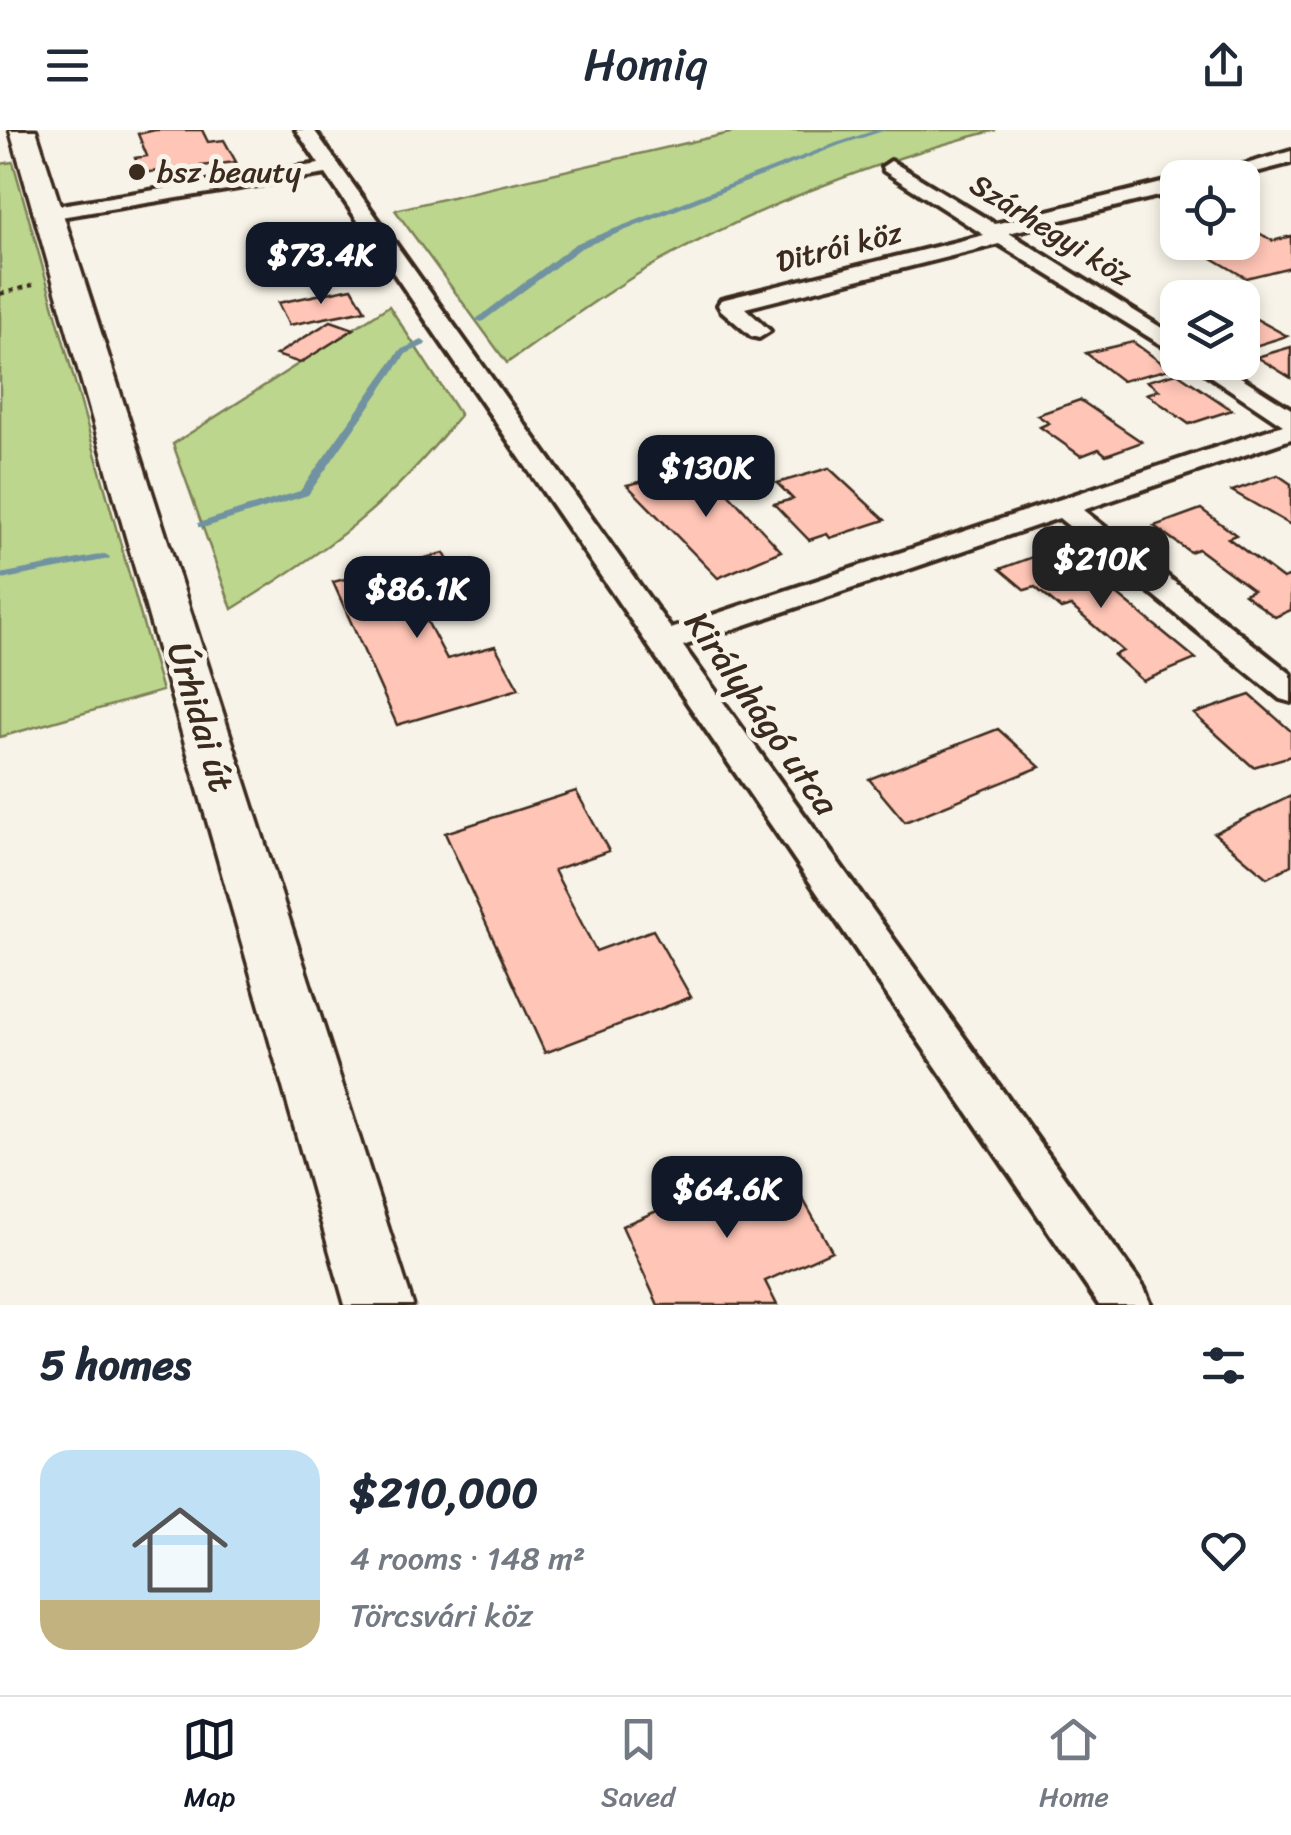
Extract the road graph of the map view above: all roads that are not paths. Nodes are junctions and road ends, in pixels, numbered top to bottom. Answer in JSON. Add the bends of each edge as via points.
{"nodes":[{"id":1,"x":22,"y":130,"type":"edge"},
{"id":2,"x":304,"y":130,"type":"edge"},
{"id":3,"x":1291,"y":157,"type":"edge"},
{"id":4,"x":1260,"y":165,"type":"edge"},
{"id":5,"x":890,"y":167,"type":"dead end"},
{"id":6,"x":331,"y":168,"type":"junction"},
{"id":7,"x":1160,"y":190,"type":"edge"},
{"id":8,"x":50,"y":220,"type":"junction"},
{"id":9,"x":997,"y":234,"type":"junction"},
{"id":10,"x":759,"y":330,"type":"dead end"},
{"id":11,"x":1160,"y":337,"type":"edge"},
{"id":12,"x":1228,"y":380,"type":"edge"},
{"id":13,"x":1291,"y":420,"type":"edge"},
{"id":14,"x":1291,"y":431,"type":"edge"},
{"id":15,"x":1063,"y":508,"type":"junction"},
{"id":16,"x":663,"y":642,"type":"junction"},
{"id":17,"x":1291,"y":691,"type":"edge"},
{"id":18,"x":379,"y":1305,"type":"edge"},
{"id":19,"x":1128,"y":1305,"type":"edge"}],
"edges":[{"from":1,"to":8,"type":"main road","name":"Úrhidai út"},
{"from":2,"to":6,"type":"street","name":"Királyhágó utca"},
{"from":3,"to":4,"type":"street"},
{"from":5,"to":9,"type":"street","name":"Szárhegyi köz"},
{"from":6,"to":8,"type":"street"},
{"from":6,"to":16,"type":"street","name":"Királyhágó utca"},
{"from":7,"to":9,"type":"street"},
{"from":8,"to":18,"type":"main road","name":"Úrhidai út"},
{"from":9,"to":10,"type":"street","name":"Ditrói köz","via":[[729,305]]},
{"from":9,"to":11,"type":"street","name":"Szárhegyi köz"},
{"from":12,"to":13,"type":"street"},
{"from":14,"to":15,"type":"street"},
{"from":15,"to":16,"type":"street"},
{"from":15,"to":17,"type":"street"},
{"from":16,"to":19,"type":"street","name":"Királyhágó utca"}]}
